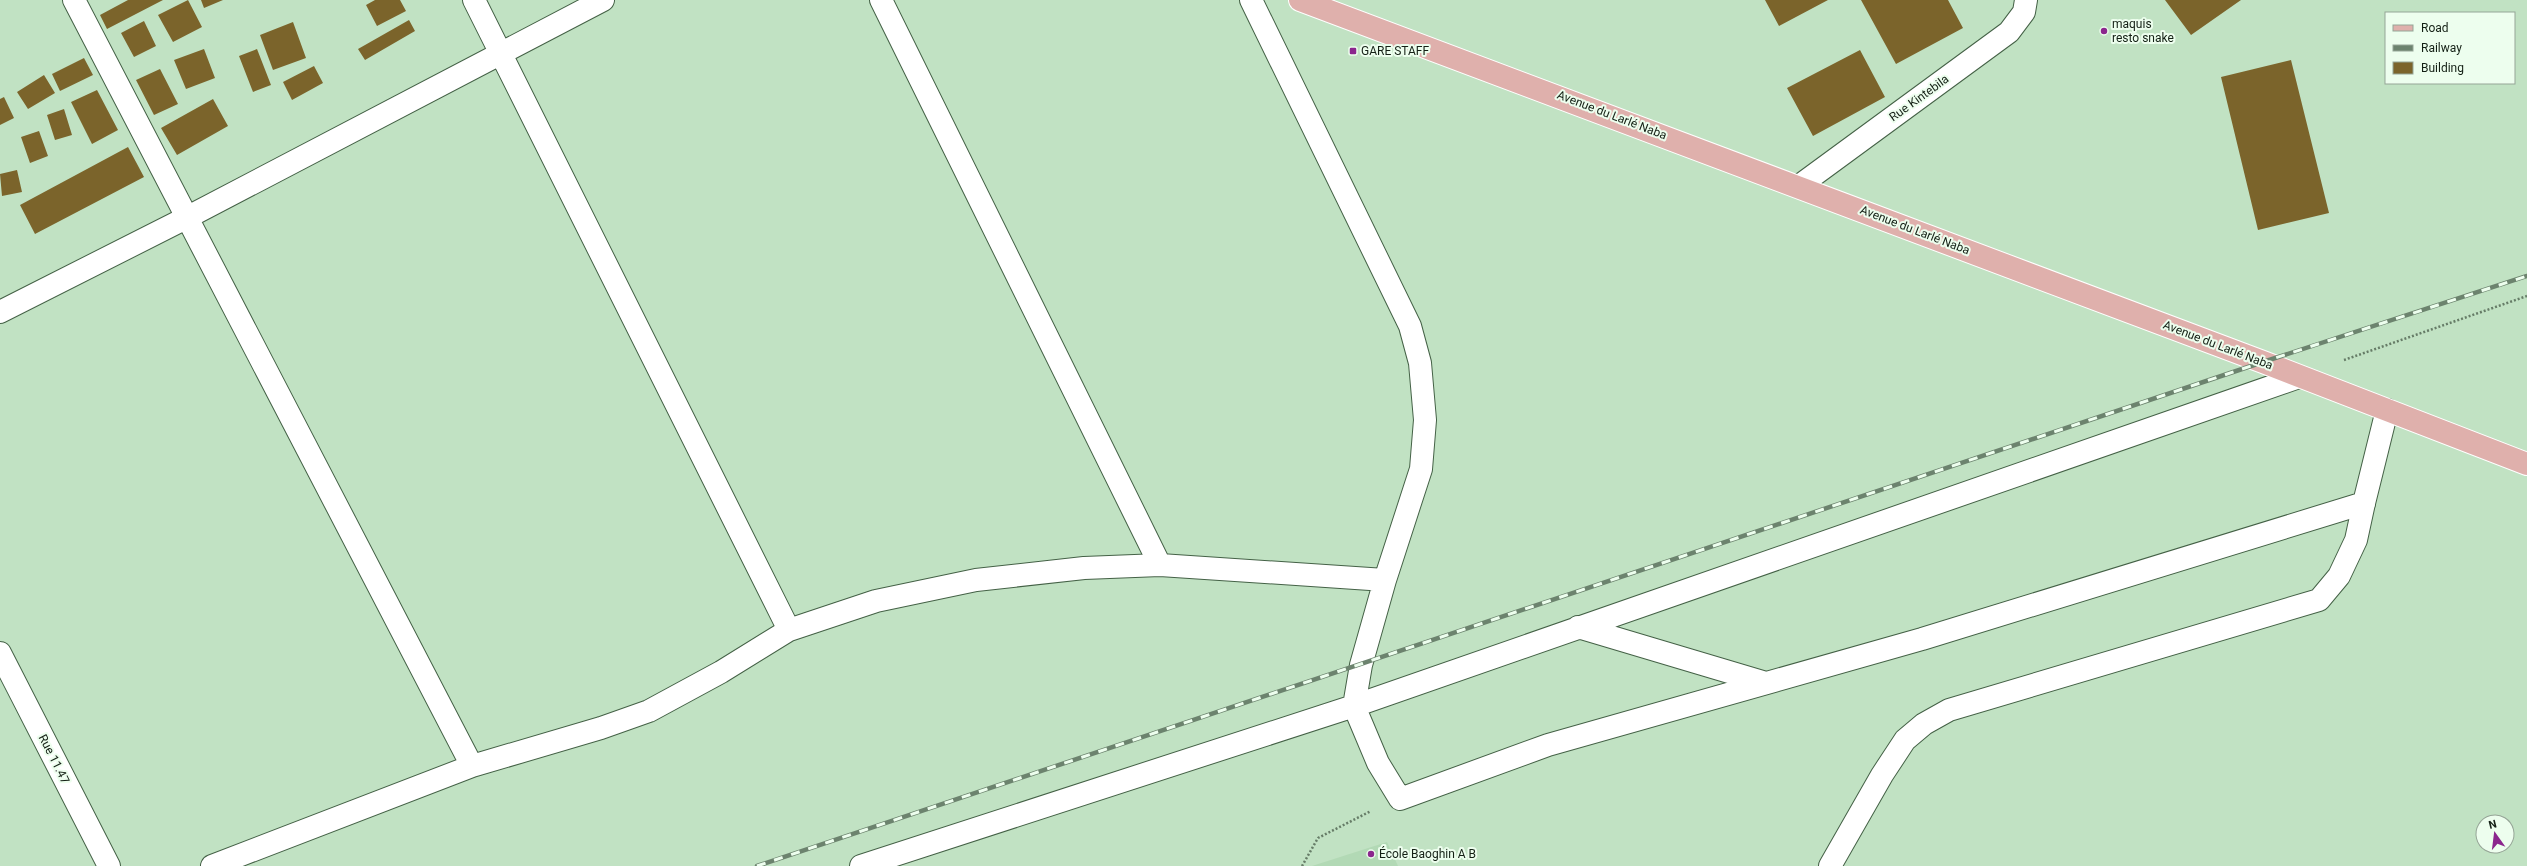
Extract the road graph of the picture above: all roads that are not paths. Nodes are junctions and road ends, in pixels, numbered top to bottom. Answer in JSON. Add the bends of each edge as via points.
{"nodes":[{"id":1,"x":74,"y":0,"type":"edge"},
{"id":2,"x":474,"y":0,"type":"edge"},
{"id":3,"x":603,"y":0,"type":"edge"},
{"id":4,"x":881,"y":0,"type":"edge"},
{"id":5,"x":1251,"y":0,"type":"edge"},
{"id":6,"x":1300,"y":0,"type":"edge"},
{"id":7,"x":2026,"y":0,"type":"edge"},
{"id":8,"x":503,"y":53,"type":"junction"},
{"id":9,"x":1799,"y":186,"type":"junction"},
{"id":10,"x":188,"y":218,"type":"junction"},
{"id":11,"x":0,"y":312,"type":"edge"},
{"id":12,"x":2299,"y":377,"type":"junction"},
{"id":13,"x":2387,"y":410,"type":"junction"},
{"id":14,"x":2527,"y":464,"type":"edge"},
{"id":15,"x":2364,"y":503,"type":"junction"},
{"id":16,"x":1160,"y":565,"type":"junction"},
{"id":17,"x":1385,"y":580,"type":"junction"},
{"id":18,"x":1578,"y":627,"type":"junction"},
{"id":19,"x":789,"y":630,"type":"junction"},
{"id":20,"x":0,"y":653,"type":"edge"},
{"id":21,"x":1766,"y":683,"type":"junction"},
{"id":22,"x":1354,"y":706,"type":"junction"},
{"id":23,"x":472,"y":766,"type":"junction"},
{"id":24,"x":109,"y":866,"type":"edge"},
{"id":25,"x":212,"y":866,"type":"edge"},
{"id":26,"x":861,"y":866,"type":"edge"},
{"id":27,"x":1830,"y":866,"type":"edge"}],
"edges":[{"from":1,"to":10,"type":"street"},
{"from":2,"to":8,"type":"street"},
{"from":3,"to":8,"type":"street"},
{"from":4,"to":16,"type":"street"},
{"from":5,"to":17,"type":"street","via":[[1410,326],[1420,363],[1425,420],[1421,469]]},
{"from":6,"to":9,"type":"main road","name":"Avenue du Larlé Naba"},
{"from":7,"to":9,"type":"street","name":"Rue Kintebila","via":[[2024,12],[2009,32]]},
{"from":8,"to":10,"type":"street"},
{"from":8,"to":19,"type":"street"},
{"from":9,"to":12,"type":"main road","name":"Avenue du Larlé Naba"},
{"from":10,"to":11,"type":"street"},
{"from":10,"to":23,"type":"street"},
{"from":12,"to":13,"type":"main road","name":"Avenue du Larlé Naba"},
{"from":12,"to":18,"type":"street"},
{"from":13,"to":14,"type":"main road","name":"Avenue du Larlé Naba"},
{"from":13,"to":15,"type":"street"},
{"from":15,"to":21,"type":"street","via":[[1922,639]]},
{"from":15,"to":27,"type":"street","via":[[2356,540],[2339,576],[2319,600],[1950,710],[1924,724],[1905,740]]},
{"from":16,"to":17,"type":"street"},
{"from":16,"to":19,"type":"street","via":[[1084,568],[976,580],[876,601]]},
{"from":17,"to":22,"type":"street","via":[[1361,665]]},
{"from":18,"to":21,"type":"street"},
{"from":18,"to":22,"type":"street"},
{"from":19,"to":23,"type":"street","via":[[721,672],[649,711],[594,731]]},
{"from":20,"to":24,"type":"street","name":"Rue 11.47"},
{"from":21,"to":22,"type":"street","via":[[1548,745],[1400,799],[1378,763]]},
{"from":22,"to":26,"type":"street"},
{"from":23,"to":25,"type":"street"}]}
